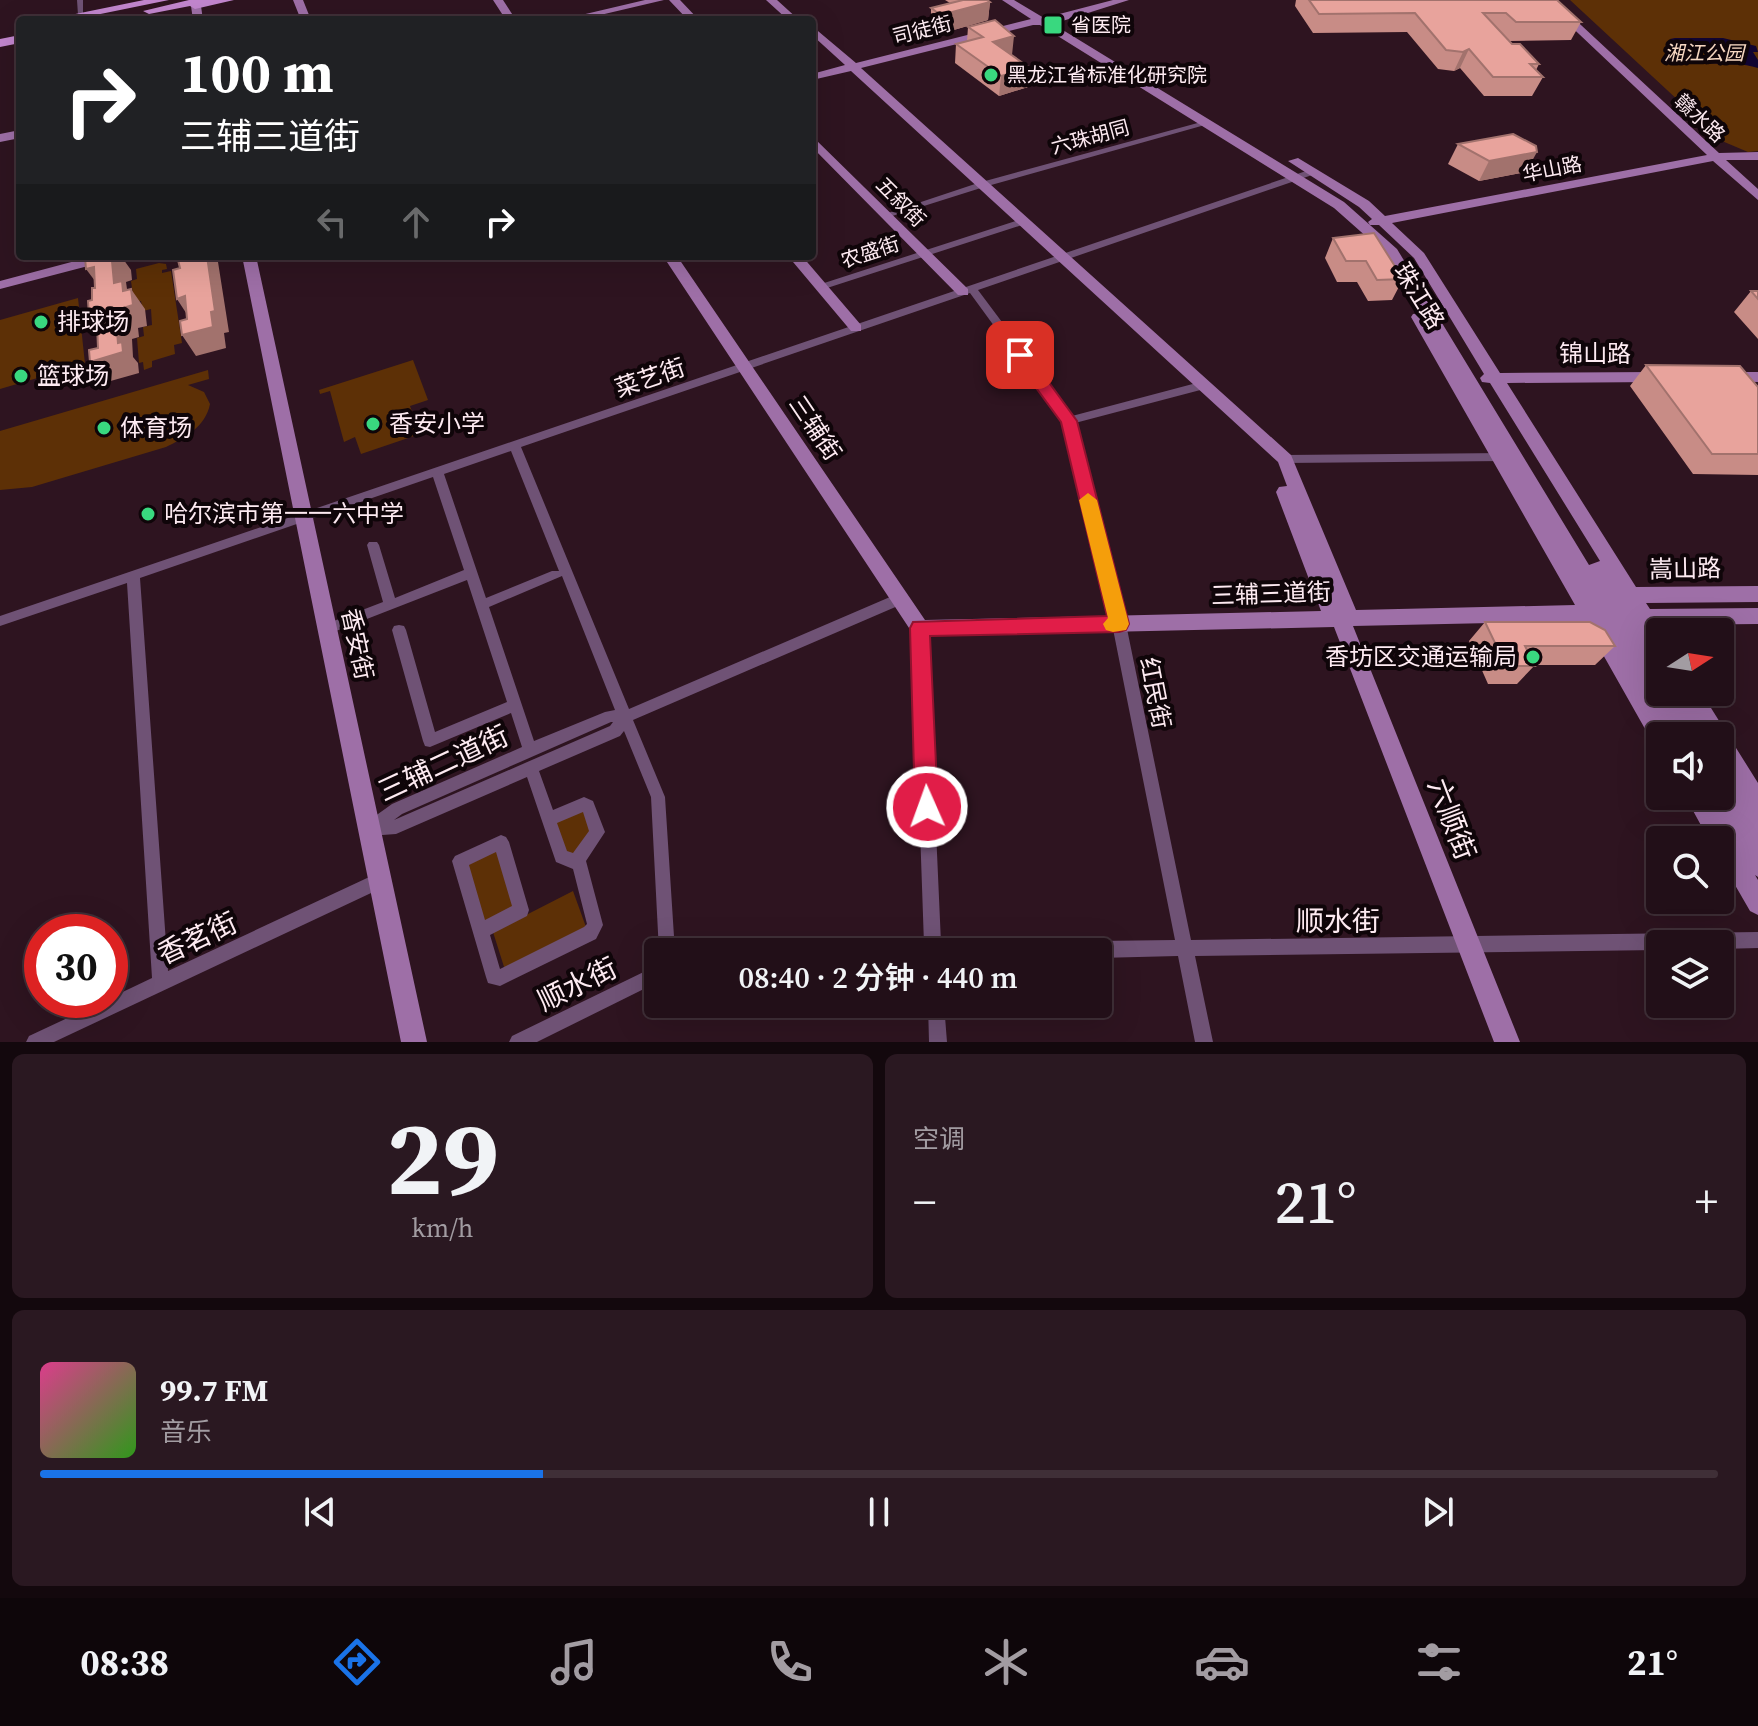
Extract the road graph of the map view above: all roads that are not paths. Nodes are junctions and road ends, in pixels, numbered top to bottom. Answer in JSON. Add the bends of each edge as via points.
{"nodes":[{"id":1,"x":163,"y":0,"type":"edge"},
{"id":2,"x":228,"y":0,"type":"edge"},
{"id":3,"x":659,"y":0,"type":"edge"},
{"id":4,"x":674,"y":0,"type":"edge"},
{"id":5,"x":762,"y":0,"type":"edge"},
{"id":6,"x":771,"y":0,"type":"edge"},
{"id":7,"x":780,"y":0,"type":"edge"},
{"id":8,"x":997,"y":0,"type":"edge"},
{"id":9,"x":1007,"y":0,"type":"edge"},
{"id":10,"x":1018,"y":0,"type":"edge"},
{"id":11,"x":1026,"y":0,"type":"edge"},
{"id":12,"x":1106,"y":0,"type":"edge"},
{"id":13,"x":1124,"y":0,"type":"edge"},
{"id":14,"x":1551,"y":0,"type":"edge"},
{"id":15,"x":198,"y":2,"type":"edge"},
{"id":16,"x":640,"y":2,"type":"edge"},
{"id":17,"x":87,"y":16,"type":"edge"},
{"id":18,"x":90,"y":16,"type":"edge"},
{"id":19,"x":120,"y":16,"type":"edge"},
{"id":20,"x":137,"y":16,"type":"edge"},
{"id":21,"x":599,"y":16,"type":"edge"},
{"id":22,"x":690,"y":16,"type":"edge"},
{"id":23,"x":780,"y":16,"type":"edge"},
{"id":24,"x":789,"y":16,"type":"edge"},
{"id":25,"x":798,"y":16,"type":"edge"},
{"id":26,"x":1047,"y":20,"type":"junction"},
{"id":27,"x":816,"y":34,"type":"edge"},
{"id":28,"x":816,"y":44,"type":"edge"},
{"id":29,"x":844,"y":67,"type":"junction"},
{"id":30,"x":816,"y":76,"type":"edge"},
{"id":31,"x":1204,"y":124,"type":"junction"},
{"id":32,"x":816,"y":144,"type":"edge"},
{"id":33,"x":1758,"y":156,"type":"edge"},
{"id":34,"x":1722,"y":160,"type":"junction"},
{"id":35,"x":1758,"y":163,"type":"edge"},
{"id":36,"x":1300,"y":176,"type":"junction"},
{"id":37,"x":977,"y":187,"type":"junction"},
{"id":38,"x":1758,"y":194,"type":"edge"},
{"id":39,"x":886,"y":215,"type":"junction"},
{"id":40,"x":1017,"y":223,"type":"junction"},
{"id":41,"x":1374,"y":229,"type":"junction"},
{"id":42,"x":924,"y":253,"type":"junction"},
{"id":43,"x":1058,"y":259,"type":"junction"},
{"id":44,"x":95,"y":260,"type":"edge"},
{"id":45,"x":250,"y":260,"type":"edge"},
{"id":46,"x":673,"y":260,"type":"edge"},
{"id":47,"x":798,"y":260,"type":"edge"},
{"id":48,"x":0,"y":285,"type":"edge"},
{"id":49,"x":821,"y":287,"type":"junction"},
{"id":50,"x":967,"y":290,"type":"junction"},
{"id":51,"x":856,"y":328,"type":"junction"},
{"id":52,"x":745,"y":366,"type":"junction"},
{"id":53,"x":1681,"y":377,"type":"edge"},
{"id":54,"x":1712,"y":377,"type":"edge"},
{"id":55,"x":1758,"y":377,"type":"edge"},
{"id":56,"x":1488,"y":378,"type":"junction"},
{"id":57,"x":1199,"y":387,"type":"junction"},
{"id":58,"x":1069,"y":421,"type":"junction"},
{"id":59,"x":514,"y":445,"type":"junction"},
{"id":60,"x":1500,"y":457,"type":"junction"},
{"id":61,"x":1517,"y":457,"type":"junction"},
{"id":62,"x":1285,"y":459,"type":"junction"},
{"id":63,"x":437,"y":471,"type":"junction"},
{"id":64,"x":304,"y":517,"type":"junction"},
{"id":65,"x":373,"y":545,"type":"dead end"},
{"id":66,"x":471,"y":573,"type":"junction"},
{"id":67,"x":133,"y":575,"type":"junction"},
{"id":68,"x":556,"y":575,"type":"dead end"},
{"id":69,"x":1758,"y":594,"type":"edge"},
{"id":70,"x":902,"y":598,"type":"junction"},
{"id":71,"x":390,"y":604,"type":"junction"},
{"id":72,"x":481,"y":605,"type":"junction"},
{"id":73,"x":1619,"y":609,"type":"junction"},
{"id":74,"x":1758,"y":616,"type":"edge"},
{"id":75,"x":1341,"y":617,"type":"junction"},
{"id":76,"x":0,"y":621,"type":"edge"},
{"id":77,"x":1119,"y":624,"type":"junction"},
{"id":78,"x":336,"y":626,"type":"dead end"},
{"id":79,"x":920,"y":628,"type":"junction"},
{"id":80,"x":399,"y":630,"type":"dead end"},
{"id":81,"x":1646,"y":631,"type":"edge"},
{"id":82,"x":1646,"y":650,"type":"edge"},
{"id":83,"x":514,"y":705,"type":"junction"},
{"id":84,"x":627,"y":716,"type":"junction"},
{"id":85,"x":1656,"y":722,"type":"edge"},
{"id":86,"x":1675,"y":722,"type":"edge"},
{"id":87,"x":530,"y":750,"type":"junction"},
{"id":88,"x":1734,"y":763,"type":"edge"},
{"id":89,"x":531,"y":768,"type":"junction"},
{"id":90,"x":1734,"y":793,"type":"edge"},
{"id":91,"x":1758,"y":803,"type":"edge"},
{"id":92,"x":1704,"y":810,"type":"edge"},
{"id":93,"x":1725,"y":810,"type":"edge"},
{"id":94,"x":548,"y":820,"type":"junction"},
{"id":95,"x":369,"y":829,"type":"junction"},
{"id":96,"x":1758,"y":832,"type":"edge"},
{"id":97,"x":577,"y":861,"type":"junction"},
{"id":98,"x":1758,"y":865,"type":"edge"},
{"id":99,"x":380,"y":880,"type":"junction"},
{"id":100,"x":1758,"y":903,"type":"edge"},
{"id":101,"x":480,"y":931,"type":"junction"},
{"id":102,"x":666,"y":938,"type":"edge"},
{"id":103,"x":932,"y":938,"type":"edge"},
{"id":104,"x":1758,"y":940,"type":"edge"},
{"id":105,"x":1469,"y":945,"type":"junction"},
{"id":106,"x":1186,"y":948,"type":"junction"},
{"id":107,"x":1112,"y":949,"type":"edge"},
{"id":108,"x":644,"y":980,"type":"edge"},
{"id":109,"x":161,"y":983,"type":"junction"},
{"id":110,"x":937,"y":1018,"type":"edge"},
{"id":111,"x":35,"y":1042,"type":"edge"},
{"id":112,"x":414,"y":1042,"type":"edge"},
{"id":113,"x":518,"y":1042,"type":"edge"},
{"id":114,"x":938,"y":1042,"type":"edge"},
{"id":115,"x":1204,"y":1042,"type":"edge"},
{"id":116,"x":1507,"y":1042,"type":"edge"}],
"edges":[{"from":1,"to":17,"type":"main road"},
{"from":2,"to":15,"type":"main road"},
{"from":3,"to":16,"type":"main road"},
{"from":4,"to":22,"type":"main road"},
{"from":5,"to":23,"type":"main road"},
{"from":6,"to":24,"type":"main road"},
{"from":7,"to":25,"type":"main road"},
{"from":8,"to":26,"type":"main road","name":"珠江路"},
{"from":9,"to":26,"type":"main road","name":"珠江路"},
{"from":10,"to":26,"type":"main road","name":"珠江路"},
{"from":11,"to":26,"type":"main road","name":"珠江路"},
{"from":12,"to":26,"type":"main road"},
{"from":13,"to":26,"type":"main road"},
{"from":14,"to":34,"type":"main road","name":"赣水路"},
{"from":15,"to":18,"type":"main road"},
{"from":15,"to":19,"type":"main road"},
{"from":15,"to":20,"type":"main road"},
{"from":16,"to":21,"type":"main road"},
{"from":26,"to":29,"type":"main road","name":"司徒街"},
{"from":26,"to":31,"type":"main road","name":"珠江路"},
{"from":26,"to":36,"type":"main road","name":"珠江路"},
{"from":27,"to":29,"type":"main road"},
{"from":28,"to":29,"type":"main road"},
{"from":29,"to":30,"type":"main road","name":"司徒街"},
{"from":29,"to":37,"type":"main road"},
{"from":31,"to":36,"type":"main road","name":"珠江路"},
{"from":31,"to":37,"type":"street","name":"六珠胡同"},
{"from":32,"to":39,"type":"main road","name":"五叙街"},
{"from":33,"to":34,"type":"main road","name":"华山路"},
{"from":34,"to":35,"type":"main road","name":"华山路"},
{"from":34,"to":38,"type":"main road","name":"赣水路"},
{"from":34,"to":41,"type":"main road","name":"华山路"},
{"from":36,"to":41,"type":"main road","name":"珠江路"},
{"from":36,"to":41,"type":"main road","name":"珠江路"},
{"from":36,"to":43,"type":"street","name":"菜艺街"},
{"from":37,"to":39,"type":"street","name":"六珠胡同"},
{"from":37,"to":40,"type":"main road"},
{"from":39,"to":42,"type":"main road","name":"五叙街"},
{"from":40,"to":42,"type":"street","name":"农盛街"},
{"from":40,"to":43,"type":"main road"},
{"from":41,"to":56,"type":"main road","name":"珠江路","via":[[1408,260]]},
{"from":41,"to":60,"type":"main road","name":"珠江路","via":[[1391,270]]},
{"from":41,"to":61,"type":"main road","name":"珠江路"},
{"from":42,"to":49,"type":"street","name":"农盛街"},
{"from":42,"to":50,"type":"main road","name":"五叙街"},
{"from":43,"to":50,"type":"street","name":"菜艺街"},
{"from":43,"to":57,"type":"main road"},
{"from":44,"to":48,"type":"main road"},
{"from":45,"to":64,"type":"main road","name":"香安街"},
{"from":46,"to":52,"type":"main road","name":"三辅街"},
{"from":47,"to":49,"type":"main road"},
{"from":49,"to":51,"type":"main road"},
{"from":50,"to":51,"type":"street","name":"菜艺街"},
{"from":50,"to":58,"type":"street","name":"红民街"},
{"from":51,"to":52,"type":"street","name":"菜艺街"},
{"from":52,"to":59,"type":"street","name":"菜艺街"},
{"from":52,"to":70,"type":"main road","name":"三辅街"},
{"from":53,"to":56,"type":"main road","name":"锦山路"},
{"from":54,"to":55,"type":"main road"},
{"from":56,"to":73,"type":"main road","name":"珠江路"},
{"from":57,"to":58,"type":"street"},
{"from":57,"to":62,"type":"main road"},
{"from":57,"to":75,"type":"main road","via":[[1274,462]]},
{"from":58,"to":77,"type":"street","name":"红民街"},
{"from":59,"to":63,"type":"street","name":"菜艺街"},
{"from":59,"to":84,"type":"street"},
{"from":60,"to":61,"type":"street"},
{"from":60,"to":62,"type":"street"},
{"from":60,"to":73,"type":"main road","name":"珠江路"},
{"from":61,"to":73,"type":"main road","name":"珠江路"},
{"from":62,"to":75,"type":"main road"},
{"from":63,"to":64,"type":"street","name":"菜艺街"},
{"from":63,"to":66,"type":"street"},
{"from":64,"to":67,"type":"street","name":"菜艺街"},
{"from":64,"to":95,"type":"main road","name":"香安街"},
{"from":65,"to":71,"type":"street"},
{"from":66,"to":71,"type":"street"},
{"from":66,"to":72,"type":"street"},
{"from":67,"to":76,"type":"street","name":"菜艺街"},
{"from":67,"to":109,"type":"street"},
{"from":68,"to":72,"type":"street"},
{"from":69,"to":73,"type":"main road","name":"嵩山路"},
{"from":70,"to":79,"type":"main road","name":"三辅街"},
{"from":70,"to":84,"type":"street","name":"三辅二道街"},
{"from":71,"to":78,"type":"street"},
{"from":72,"to":83,"type":"street"},
{"from":73,"to":74,"type":"main road","name":"嵩山路"},
{"from":73,"to":75,"type":"main road","name":"三辅三道街"},
{"from":73,"to":81,"type":"main road","name":"珠江路"},
{"from":73,"to":82,"type":"main road","name":"珠江路"},
{"from":73,"to":85,"type":"main road","name":"珠江路"},
{"from":73,"to":86,"type":"main road","name":"珠江路"},
{"from":75,"to":77,"type":"main road","name":"三辅三道街"},
{"from":75,"to":105,"type":"main road","name":"六顺街"},
{"from":77,"to":79,"type":"main road","name":"三辅三道街"},
{"from":77,"to":106,"type":"street","name":"红民街"},
{"from":79,"to":103,"type":"street"},
{"from":80,"to":83,"type":"street","via":[[430,741]]},
{"from":83,"to":87,"type":"street"},
{"from":84,"to":87,"type":"street","name":"三辅二道街","via":[[610,716]]},
{"from":84,"to":89,"type":"street","name":"三辅二道街","via":[[615,731]]},
{"from":84,"to":102,"type":"street","via":[[658,797]]},
{"from":87,"to":95,"type":"street","name":"三辅二道街","via":[[397,809]]},
{"from":88,"to":91,"type":"main road"},
{"from":89,"to":94,"type":"street"},
{"from":89,"to":95,"type":"street","name":"三辅二道街","via":[[396,827]]},
{"from":90,"to":96,"type":"main road"},
{"from":92,"to":100,"type":"main road"},
{"from":93,"to":98,"type":"main road"},
{"from":94,"to":97,"type":"street","via":[[562,859]]},
{"from":94,"to":97,"type":"street","via":[[588,806],[597,832]]},
{"from":95,"to":99,"type":"main road","name":"香安街"},
{"from":97,"to":101,"type":"street","via":[[595,921],[590,933],[498,978],[492,975]]},
{"from":99,"to":109,"type":"street","name":"香茗街"},
{"from":99,"to":112,"type":"main road","name":"香安街"},
{"from":101,"to":101,"type":"street","via":[[460,861],[501,842],[521,910]]},
{"from":104,"to":105,"type":"street","name":"顺水街"},
{"from":105,"to":106,"type":"street","name":"顺水街"},
{"from":105,"to":116,"type":"main road","name":"六顺街"},
{"from":106,"to":107,"type":"street","name":"顺水街"},
{"from":106,"to":115,"type":"street","name":"红民街"},
{"from":108,"to":113,"type":"street","name":"顺水街"},
{"from":109,"to":111,"type":"street","name":"香茗街"},
{"from":110,"to":114,"type":"street"}]}
